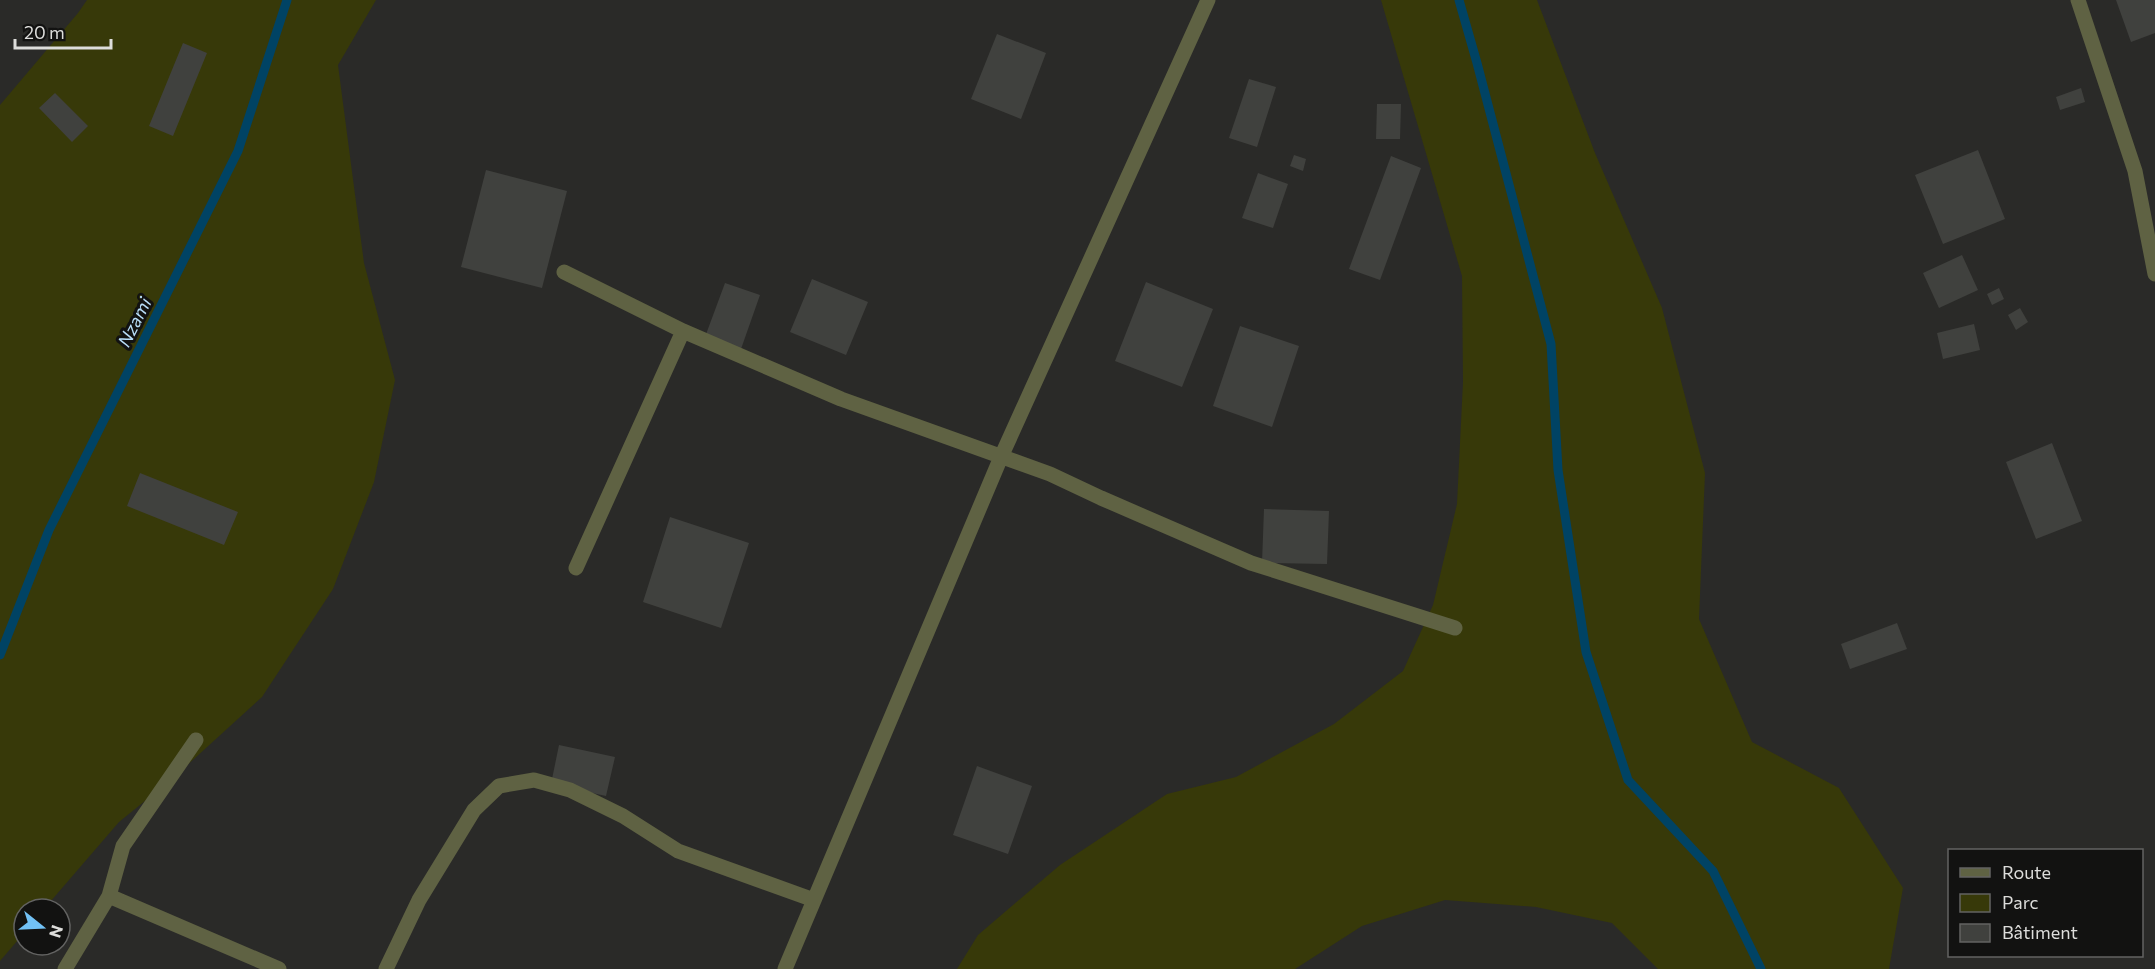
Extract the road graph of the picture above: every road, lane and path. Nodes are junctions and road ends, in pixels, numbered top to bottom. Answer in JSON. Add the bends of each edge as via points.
{"nodes":[{"id":1,"x":1208,"y":0,"type":"edge"},
{"id":2,"x":2078,"y":0,"type":"edge"},
{"id":3,"x":564,"y":272,"type":"dead end"},
{"id":4,"x":2155,"y":274,"type":"edge"},
{"id":5,"x":683,"y":331,"type":"junction"},
{"id":6,"x":1001,"y":457,"type":"junction"},
{"id":7,"x":576,"y":568,"type":"dead end"},
{"id":8,"x":1455,"y":628,"type":"dead end"},
{"id":9,"x":195,"y":740,"type":"dead end"},
{"id":10,"x":109,"y":896,"type":"junction"},
{"id":11,"x":814,"y":900,"type":"junction"},
{"id":12,"x":65,"y":969,"type":"edge"},
{"id":13,"x":279,"y":969,"type":"edge"},
{"id":14,"x":386,"y":969,"type":"edge"},
{"id":15,"x":785,"y":969,"type":"edge"}],
"edges":[{"from":1,"to":6,"type":"street"},
{"from":2,"to":4,"type":"street","via":[[2135,171]]},
{"from":3,"to":5,"type":"street"},
{"from":5,"to":6,"type":"street","via":[[841,399]]},
{"from":5,"to":7,"type":"street"},
{"from":6,"to":8,"type":"street","via":[[1050,474],[1251,563]]},
{"from":6,"to":11,"type":"street"},
{"from":9,"to":10,"type":"street","via":[[123,846]]},
{"from":10,"to":12,"type":"street"},
{"from":10,"to":13,"type":"street"},
{"from":11,"to":14,"type":"street","via":[[678,851],[623,816],[570,790],[534,780],[499,786],[474,810],[419,900]]},
{"from":11,"to":15,"type":"street"}]}
